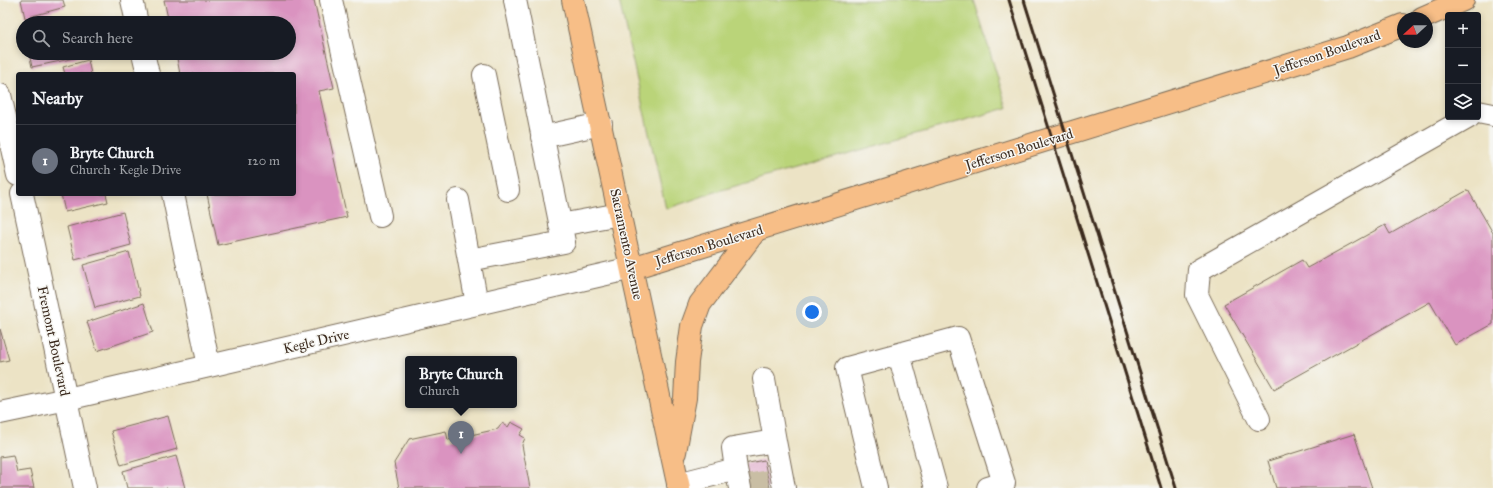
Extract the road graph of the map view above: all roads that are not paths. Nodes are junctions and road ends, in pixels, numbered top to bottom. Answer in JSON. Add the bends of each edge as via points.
{"nodes":[{"id":1,"x":132,"y":0,"type":"edge"},
{"id":2,"x":330,"y":0,"type":"edge"},
{"id":3,"x":515,"y":0,"type":"edge"},
{"id":4,"x":573,"y":0,"type":"edge"},
{"id":5,"x":1463,"y":0,"type":"edge"},
{"id":6,"x":1433,"y":13,"type":"edge"},
{"id":7,"x":135,"y":16,"type":"edge"},
{"id":8,"x":1397,"y":27,"type":"edge"},
{"id":9,"x":145,"y":60,"type":"edge"},
{"id":10,"x":148,"y":72,"type":"edge"},
{"id":11,"x":484,"y":75,"type":"dead end"},
{"id":12,"x":0,"y":95,"type":"edge"},
{"id":13,"x":1481,"y":113,"type":"edge"},
{"id":14,"x":1493,"y":115,"type":"edge"},
{"id":15,"x":1464,"y":120,"type":"edge"},
{"id":16,"x":600,"y":124,"type":"junction"},
{"id":17,"x":542,"y":137,"type":"junction"},
{"id":18,"x":7,"y":155,"type":"edge"},
{"id":19,"x":16,"y":171,"type":"edge"},
{"id":20,"x":508,"y":190,"type":"dead end"},
{"id":21,"x":22,"y":196,"type":"edge"},
{"id":22,"x":173,"y":196,"type":"edge"},
{"id":23,"x":458,"y":200,"type":"dead end"},
{"id":24,"x":620,"y":214,"type":"junction"},
{"id":25,"x":380,"y":216,"type":"dead end"},
{"id":26,"x":560,"y":225,"type":"junction"},
{"id":27,"x":756,"y":230,"type":"junction"},
{"id":28,"x":469,"y":260,"type":"junction"},
{"id":29,"x":632,"y":268,"type":"junction"},
{"id":30,"x":477,"y":304,"type":"junction"},
{"id":31,"x":899,"y":354,"type":"junction"},
{"id":32,"x":209,"y":366,"type":"junction"},
{"id":33,"x":764,"y":379,"type":"dead end"},
{"id":34,"x":67,"y":399,"type":"junction"},
{"id":35,"x":0,"y":413,"type":"edge"},
{"id":36,"x":1259,"y":419,"type":"dead end"},
{"id":37,"x":776,"y":441,"type":"junction"},
{"id":38,"x":677,"y":479,"type":"edge"},
{"id":39,"x":757,"y":482,"type":"edge"},
{"id":40,"x":85,"y":488,"type":"edge"},
{"id":41,"x":876,"y":488,"type":"edge"},
{"id":42,"x":936,"y":488,"type":"edge"},
{"id":43,"x":988,"y":488,"type":"edge"}],
"edges":[{"from":1,"to":7,"type":"street"},
{"from":2,"to":25,"type":"street"},
{"from":3,"to":17,"type":"street"},
{"from":4,"to":16,"type":"main road","name":"Sacramento Avenue"},
{"from":5,"to":6,"type":"main road"},
{"from":8,"to":27,"type":"main road","name":"Jefferson Boulevard","via":[[1348,47]]},
{"from":9,"to":10,"type":"street"},
{"from":11,"to":20,"type":"street"},
{"from":12,"to":18,"type":"street"},
{"from":13,"to":14,"type":"street"},
{"from":15,"to":36,"type":"street","via":[[1199,270],[1197,295]]},
{"from":16,"to":17,"type":"street"},
{"from":16,"to":24,"type":"main road","name":"Sacramento Avenue"},
{"from":17,"to":26,"type":"street"},
{"from":18,"to":19,"type":"street"},
{"from":21,"to":34,"type":"street","name":"Fremont Boulevard"},
{"from":22,"to":32,"type":"street"},
{"from":23,"to":28,"type":"street"},
{"from":24,"to":26,"type":"street"},
{"from":24,"to":29,"type":"main road","name":"Sacramento Avenue"},
{"from":26,"to":28,"type":"street","via":[[564,242]]},
{"from":27,"to":29,"type":"main road","name":"Jefferson Boulevard"},
{"from":27,"to":38,"type":"main road","via":[[700,304],[692,326]]},
{"from":28,"to":30,"type":"street"},
{"from":29,"to":30,"type":"street","name":"Kegle Drive"},
{"from":29,"to":38,"type":"main road","name":"Sacramento Avenue"},
{"from":30,"to":32,"type":"street","name":"Kegle Drive"},
{"from":31,"to":41,"type":"street","via":[[847,368]]},
{"from":31,"to":42,"type":"street"},
{"from":31,"to":43,"type":"street","via":[[958,338],[1004,484]]},
{"from":32,"to":34,"type":"street","name":"Kegle Drive"},
{"from":33,"to":37,"type":"street"},
{"from":34,"to":35,"type":"street","name":"Kegle Drive"},
{"from":34,"to":40,"type":"street","name":"Fremont Boulevard"},
{"from":37,"to":39,"type":"street"},
{"from":37,"to":39,"type":"street","via":[[733,448]]},
{"from":38,"to":39,"type":"street"}]}
